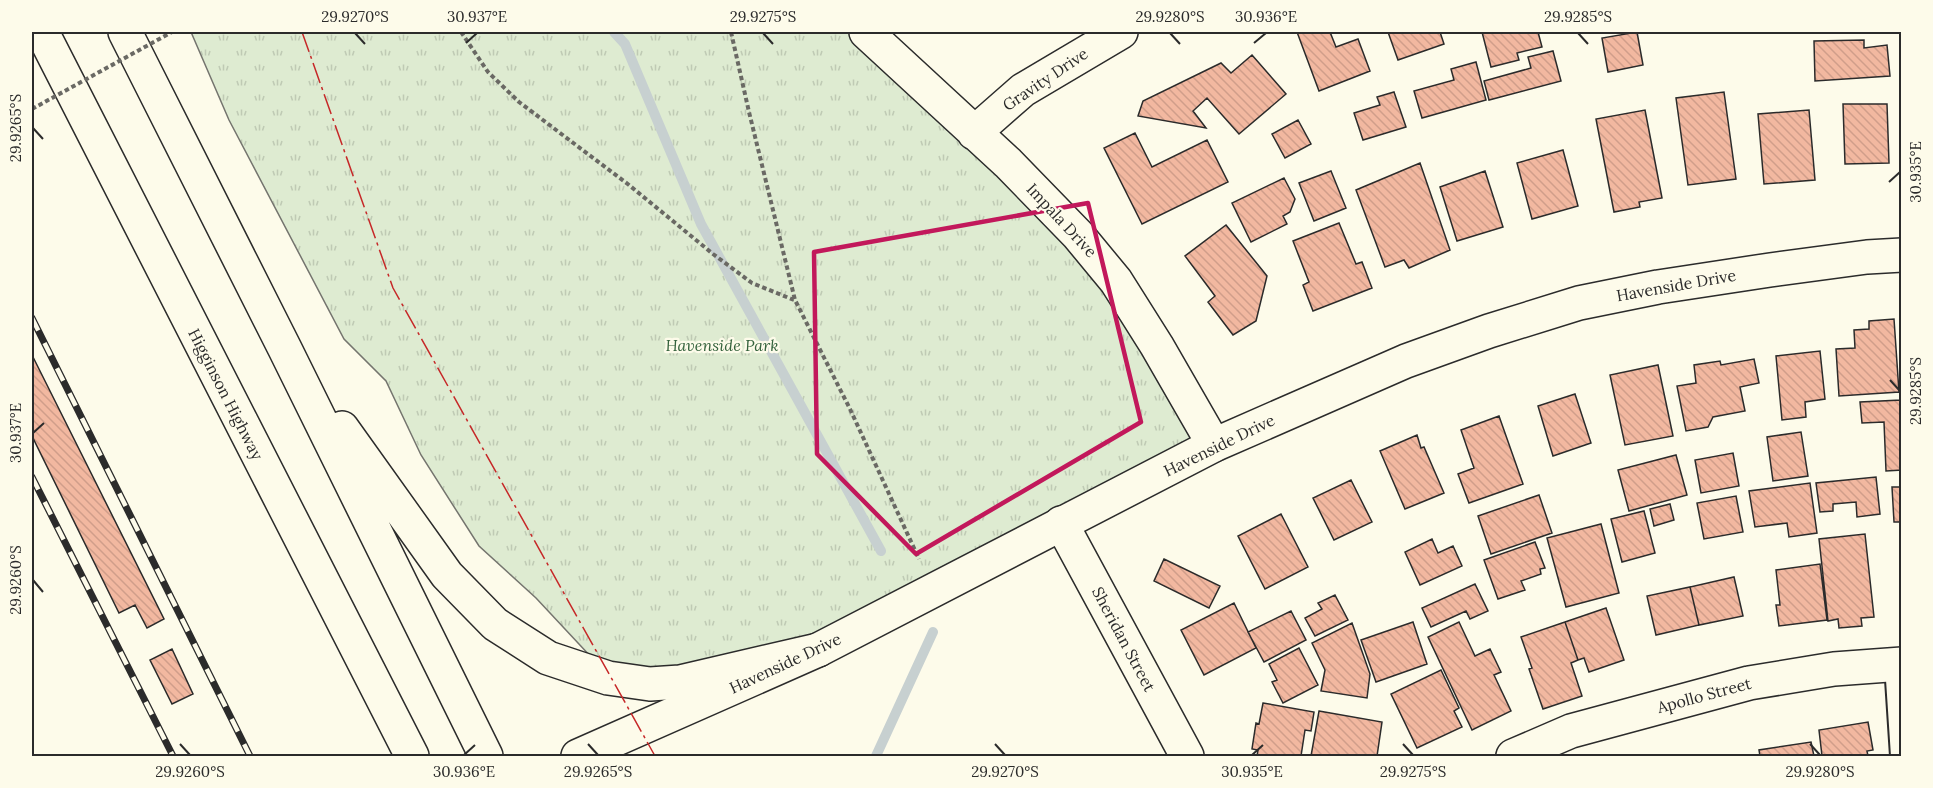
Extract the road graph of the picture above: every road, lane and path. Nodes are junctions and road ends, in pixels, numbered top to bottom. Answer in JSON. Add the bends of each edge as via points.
{"nodes":[{"id":1,"x":42,"y":32,"type":"edge"},
{"id":2,"x":125,"y":32,"type":"edge"},
{"id":3,"x":172,"y":32,"type":"edge"},
{"id":4,"x":461,"y":32,"type":"edge"},
{"id":5,"x":731,"y":32,"type":"edge"},
{"id":6,"x":866,"y":32,"type":"edge"},
{"id":7,"x":1121,"y":32,"type":"edge"},
{"id":8,"x":32,"y":109,"type":"edge"},
{"id":9,"x":974,"y":133,"type":"junction"},
{"id":10,"x":1902,"y":255,"type":"edge"},
{"id":11,"x":795,"y":300,"type":"junction"},
{"id":12,"x":285,"y":349,"type":"junction"},
{"id":13,"x":1214,"y":445,"type":"junction"},
{"id":14,"x":1061,"y":523,"type":"junction"},
{"id":15,"x":933,"y":589,"type":"junction"},
{"id":16,"x":818,"y":650,"type":"junction"},
{"id":17,"x":1897,"y":664,"type":"edge"},
{"id":18,"x":412,"y":756,"type":"edge"},
{"id":19,"x":486,"y":756,"type":"edge"},
{"id":20,"x":578,"y":756,"type":"edge"},
{"id":21,"x":1187,"y":756,"type":"edge"},
{"id":22,"x":1513,"y":756,"type":"edge"},
{"id":23,"x":1899,"y":756,"type":"edge"}],
"edges":[{"from":1,"to":18,"type":"main road","name":"Higginson Highway"},
{"from":2,"to":12,"type":"main road"},
{"from":3,"to":8,"type":"path","bridge":true},
{"from":4,"to":11,"type":"path","via":[[489,72],[519,102],[752,283]]},
{"from":5,"to":11,"type":"path"},
{"from":6,"to":9,"type":"main road","name":"Impala Drive"},
{"from":7,"to":9,"type":"main road","name":"Gravity Drive","via":[[1023,90]]},
{"from":9,"to":13,"type":"main road","name":"Impala Drive","via":[[1078,235],[1116,281]]},
{"from":10,"to":13,"type":"main road","name":"Havenside Drive","via":[[1770,270],[1579,303],[1406,361]]},
{"from":11,"to":15,"type":"path"},
{"from":12,"to":16,"type":"main road","via":[[447,575],[495,624],[548,658],[608,678],[650,684],[680,682]]},
{"from":12,"to":19,"type":"main road"},
{"from":13,"to":14,"type":"main road","name":"Havenside Drive"},
{"from":14,"to":15,"type":"main road","name":"Havenside Drive"},
{"from":14,"to":21,"type":"main road","name":"Sheridan Street"},
{"from":15,"to":16,"type":"main road","name":"Havenside Drive"},
{"from":16,"to":20,"type":"main road","name":"Havenside Drive"},
{"from":17,"to":22,"type":"main road","name":"Apollo Street","via":[[1834,669],[1749,683],[1571,731]]},
{"from":17,"to":23,"type":"lane"}]}
